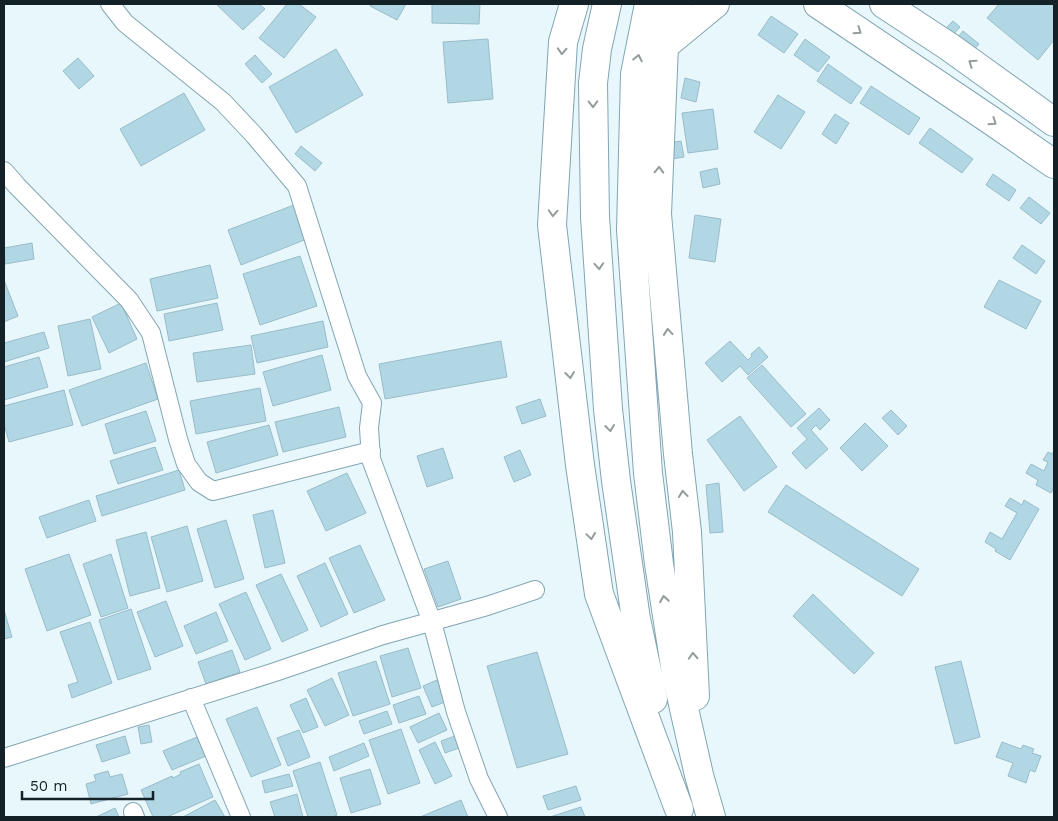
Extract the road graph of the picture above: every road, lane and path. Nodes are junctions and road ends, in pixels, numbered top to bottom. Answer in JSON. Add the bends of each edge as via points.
{"nodes":[{"id":1,"x":110,"y":4,"type":"edge"},
{"id":2,"x":574,"y":4,"type":"edge"},
{"id":3,"x":607,"y":4,"type":"edge"},
{"id":4,"x":649,"y":4,"type":"edge"},
{"id":5,"x":677,"y":4,"type":"edge"},
{"id":6,"x":715,"y":4,"type":"edge"},
{"id":7,"x":818,"y":4,"type":"edge"},
{"id":8,"x":884,"y":4,"type":"edge"},
{"id":9,"x":664,"y":46,"type":"junction"},
{"id":10,"x":1054,"y":122,"type":"edge"},
{"id":11,"x":1054,"y":164,"type":"edge"},
{"id":12,"x":4,"y":170,"type":"edge"},
{"id":13,"x":370,"y":451,"type":"junction"},
{"id":14,"x":535,"y":590,"type":"dead end"},
{"id":15,"x":432,"y":622,"type":"junction"},
{"id":16,"x":191,"y":698,"type":"junction"},
{"id":17,"x":4,"y":758,"type":"edge"},
{"id":18,"x":699,"y":775,"type":"junction"},
{"id":19,"x":680,"y":813,"type":"edge"},
{"id":20,"x":241,"y":817,"type":"edge"},
{"id":21,"x":498,"y":817,"type":"edge"},
{"id":22,"x":710,"y":817,"type":"edge"}],
"edges":[{"from":1,"to":13,"type":"street","via":[[125,23],[223,102],[297,186],[357,376],[372,403]]},
{"from":2,"to":19,"type":"main road","one_way":true,"via":[[563,42],[552,225],[580,465],[599,594]]},
{"from":3,"to":19,"type":"main road","one_way":true,"via":[[593,83],[595,217],[608,409],[638,628]]},
{"from":18,"to":4,"type":"main road","one_way":true,"via":[[676,673],[659,564],[648,473],[631,230],[634,74]]},
{"from":5,"to":9,"type":"main road"},
{"from":6,"to":9,"type":"main road"},
{"from":7,"to":11,"type":"main road","one_way":true},
{"from":10,"to":8,"type":"main road","one_way":true},
{"from":18,"to":9,"type":"main road","one_way":true,"via":[[687,532],[657,214]]},
{"from":12,"to":13,"type":"street","via":[[129,300],[152,333],[178,439],[186,464],[199,482],[213,491]]},
{"from":13,"to":15,"type":"street"},
{"from":14,"to":15,"type":"street"},
{"from":15,"to":16,"type":"street"},
{"from":15,"to":21,"type":"street","via":[[456,712],[479,779]]},
{"from":16,"to":17,"type":"street"},
{"from":16,"to":20,"type":"street"},
{"from":18,"to":22,"type":"main road"}]}
